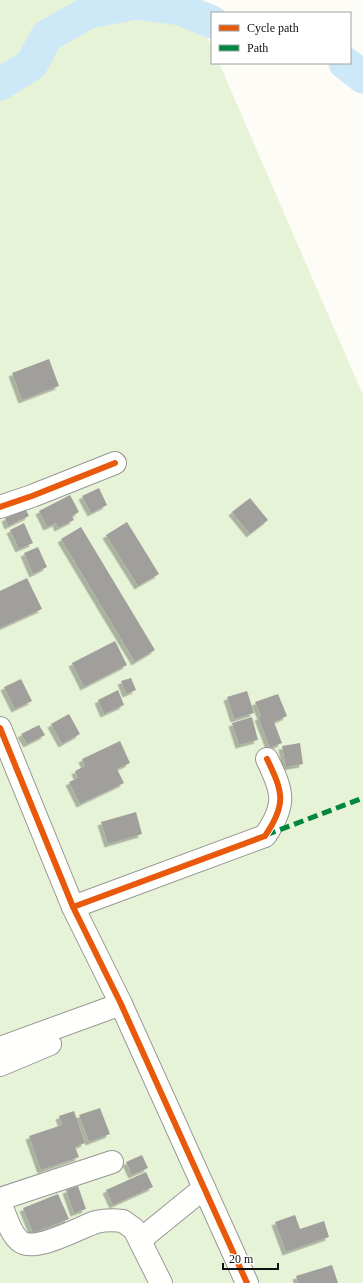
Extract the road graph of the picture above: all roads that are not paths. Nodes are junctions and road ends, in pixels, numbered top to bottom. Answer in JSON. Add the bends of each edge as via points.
{"nodes":[{"id":1,"x":115,"y":463,"type":"dead end"},
{"id":2,"x":0,"y":507,"type":"edge"},
{"id":3,"x":0,"y":728,"type":"edge"},
{"id":4,"x":267,"y":760,"type":"dead end"},
{"id":5,"x":73,"y":907,"type":"junction"},
{"id":6,"x":121,"y":1004,"type":"junction"},
{"id":7,"x":74,"y":1021,"type":"junction"},
{"id":8,"x":0,"y":1048,"type":"edge"},
{"id":9,"x":0,"y":1065,"type":"edge"},
{"id":10,"x":112,"y":1162,"type":"dead end"},
{"id":11,"x":204,"y":1188,"type":"junction"},
{"id":12,"x":0,"y":1200,"type":"edge"},
{"id":13,"x":140,"y":1240,"type":"junction"},
{"id":14,"x":161,"y":1283,"type":"edge"},
{"id":15,"x":247,"y":1283,"type":"edge"}],
"edges":[{"from":1,"to":2,"type":"street"},
{"from":3,"to":5,"type":"street"},
{"from":4,"to":5,"type":"street","via":[[280,788],[281,800],[279,813],[265,836]]},
{"from":5,"to":6,"type":"street"},
{"from":6,"to":7,"type":"street"},
{"from":6,"to":11,"type":"street"},
{"from":7,"to":8,"type":"street"},
{"from":7,"to":9,"type":"street","via":[[58,1040],[48,1046]]},
{"from":10,"to":12,"type":"street"},
{"from":11,"to":13,"type":"street"},
{"from":11,"to":15,"type":"street"},
{"from":12,"to":13,"type":"street","via":[[12,1230],[20,1242],[29,1245],[40,1244],[97,1222],[110,1220],[123,1221],[134,1229]]},
{"from":13,"to":14,"type":"street"}]}
